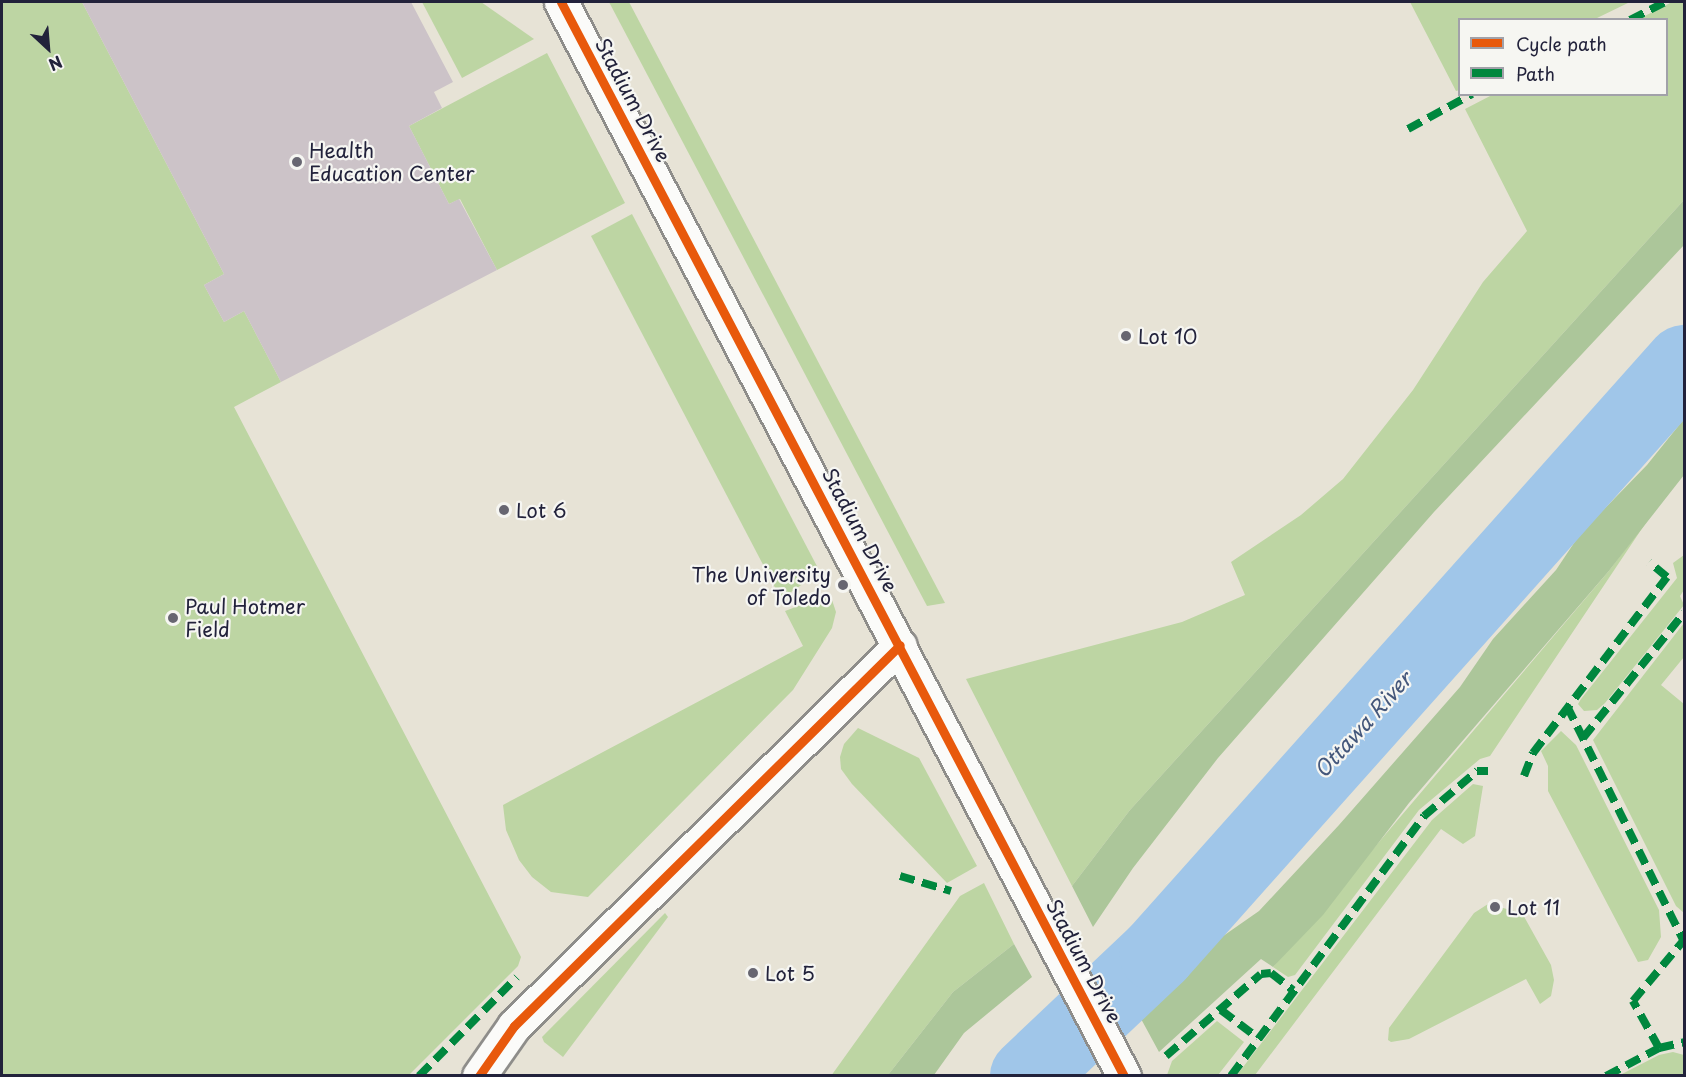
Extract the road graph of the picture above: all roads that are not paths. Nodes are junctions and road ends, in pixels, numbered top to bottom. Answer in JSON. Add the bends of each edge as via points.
{"nodes":[{"id":1,"x":561,"y":2,"type":"edge"},
{"id":2,"x":900,"y":645,"type":"junction"},
{"id":3,"x":479,"y":1076,"type":"edge"},
{"id":4,"x":1124,"y":1076,"type":"edge"}],
"edges":[{"from":1,"to":2,"type":"street","name":"Stadium Drive"},
{"from":2,"to":3,"type":"street","via":[[513,1026]]},
{"from":2,"to":4,"type":"street","name":"Stadium Drive"}]}
